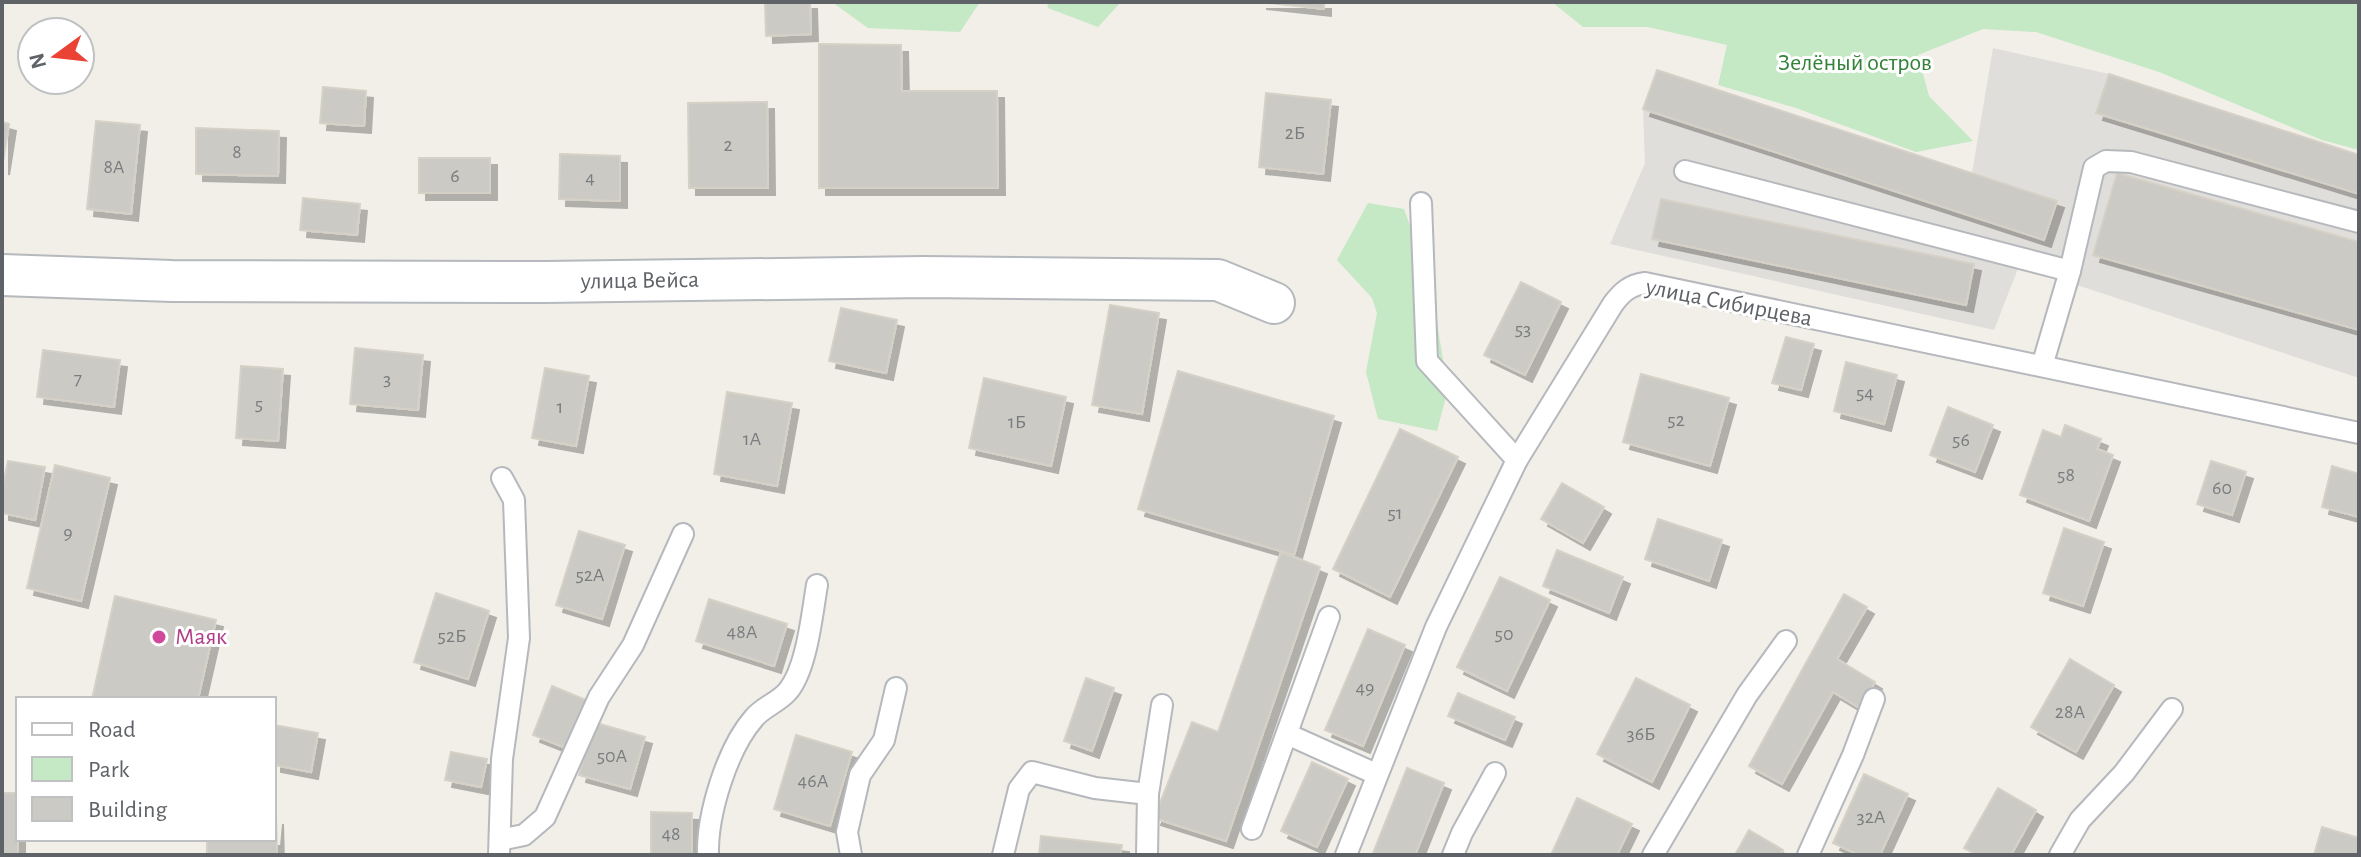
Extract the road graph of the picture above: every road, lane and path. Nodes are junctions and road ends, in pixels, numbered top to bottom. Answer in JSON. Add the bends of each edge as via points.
{"nodes":[{"id":1,"x":1685,"y":171,"type":"dead end"},
{"id":2,"x":1421,"y":203,"type":"dead end"},
{"id":3,"x":2359,"y":222,"type":"edge"},
{"id":4,"x":2070,"y":271,"type":"junction"},
{"id":5,"x":2,"y":275,"type":"edge"},
{"id":6,"x":1274,"y":303,"type":"dead end"},
{"id":7,"x":2042,"y":366,"type":"junction"},
{"id":8,"x":2359,"y":433,"type":"edge"},
{"id":9,"x":1517,"y":460,"type":"junction"},
{"id":10,"x":502,"y":478,"type":"dead end"},
{"id":11,"x":683,"y":534,"type":"dead end"},
{"id":12,"x":817,"y":585,"type":"dead end"},
{"id":13,"x":1329,"y":617,"type":"dead end"},
{"id":14,"x":1786,"y":641,"type":"dead end"},
{"id":15,"x":896,"y":688,"type":"dead end"},
{"id":16,"x":1874,"y":699,"type":"dead end"},
{"id":17,"x":1162,"y":705,"type":"dead end"},
{"id":18,"x":2172,"y":709,"type":"dead end"},
{"id":19,"x":1287,"y":734,"type":"junction"},
{"id":20,"x":1495,"y":773,"type":"dead end"},
{"id":21,"x":1376,"y":774,"type":"junction"},
{"id":22,"x":1148,"y":794,"type":"junction"},
{"id":23,"x":1252,"y":829,"type":"dead end"},
{"id":24,"x":499,"y":847,"type":"edge"},
{"id":25,"x":708,"y":855,"type":"edge"},
{"id":26,"x":851,"y":855,"type":"edge"},
{"id":27,"x":1003,"y":855,"type":"edge"},
{"id":28,"x":1147,"y":855,"type":"edge"},
{"id":29,"x":1346,"y":855,"type":"edge"},
{"id":30,"x":1453,"y":855,"type":"edge"},
{"id":31,"x":1653,"y":855,"type":"edge"},
{"id":32,"x":1808,"y":855,"type":"edge"},
{"id":33,"x":2060,"y":855,"type":"edge"}],
"edges":[{"from":1,"to":4,"type":"lane"},
{"from":2,"to":9,"type":"lane","via":[[1427,361]]},
{"from":3,"to":4,"type":"lane","via":[[2131,162],[2106,161],[2094,168]]},
{"from":4,"to":7,"type":"lane"},
{"from":5,"to":6,"type":"street","name":"улица Вейса","via":[[172,281],[1218,280]]},
{"from":7,"to":8,"type":"lane","name":"улица Сибирцева"},
{"from":7,"to":9,"type":"lane","name":"улица Сибирцева","via":[[1645,283],[1626,290],[1613,304]]},
{"from":9,"to":21,"type":"lane","name":"улица Сибирцева","via":[[1436,627]]},
{"from":10,"to":24,"type":"lane","via":[[514,500],[519,638],[502,759]]},
{"from":11,"to":24,"type":"lane","via":[[633,645],[599,697],[545,817]]},
{"from":12,"to":25,"type":"lane","via":[[805,652],[789,690],[754,717],[722,773]]},
{"from":13,"to":19,"type":"lane"},
{"from":14,"to":31,"type":"lane","via":[[1747,695]]},
{"from":15,"to":26,"type":"lane","via":[[884,740],[860,775],[847,832]]},
{"from":16,"to":32,"type":"lane"},
{"from":17,"to":22,"type":"lane"},
{"from":18,"to":33,"type":"lane","via":[[2080,820]]},
{"from":19,"to":21,"type":"lane"},
{"from":19,"to":23,"type":"lane"},
{"from":20,"to":30,"type":"lane"},
{"from":21,"to":29,"type":"lane","name":"улица Сибирцева"},
{"from":22,"to":27,"type":"lane","via":[[1032,772],[1019,789]]},
{"from":22,"to":28,"type":"lane"}]}
